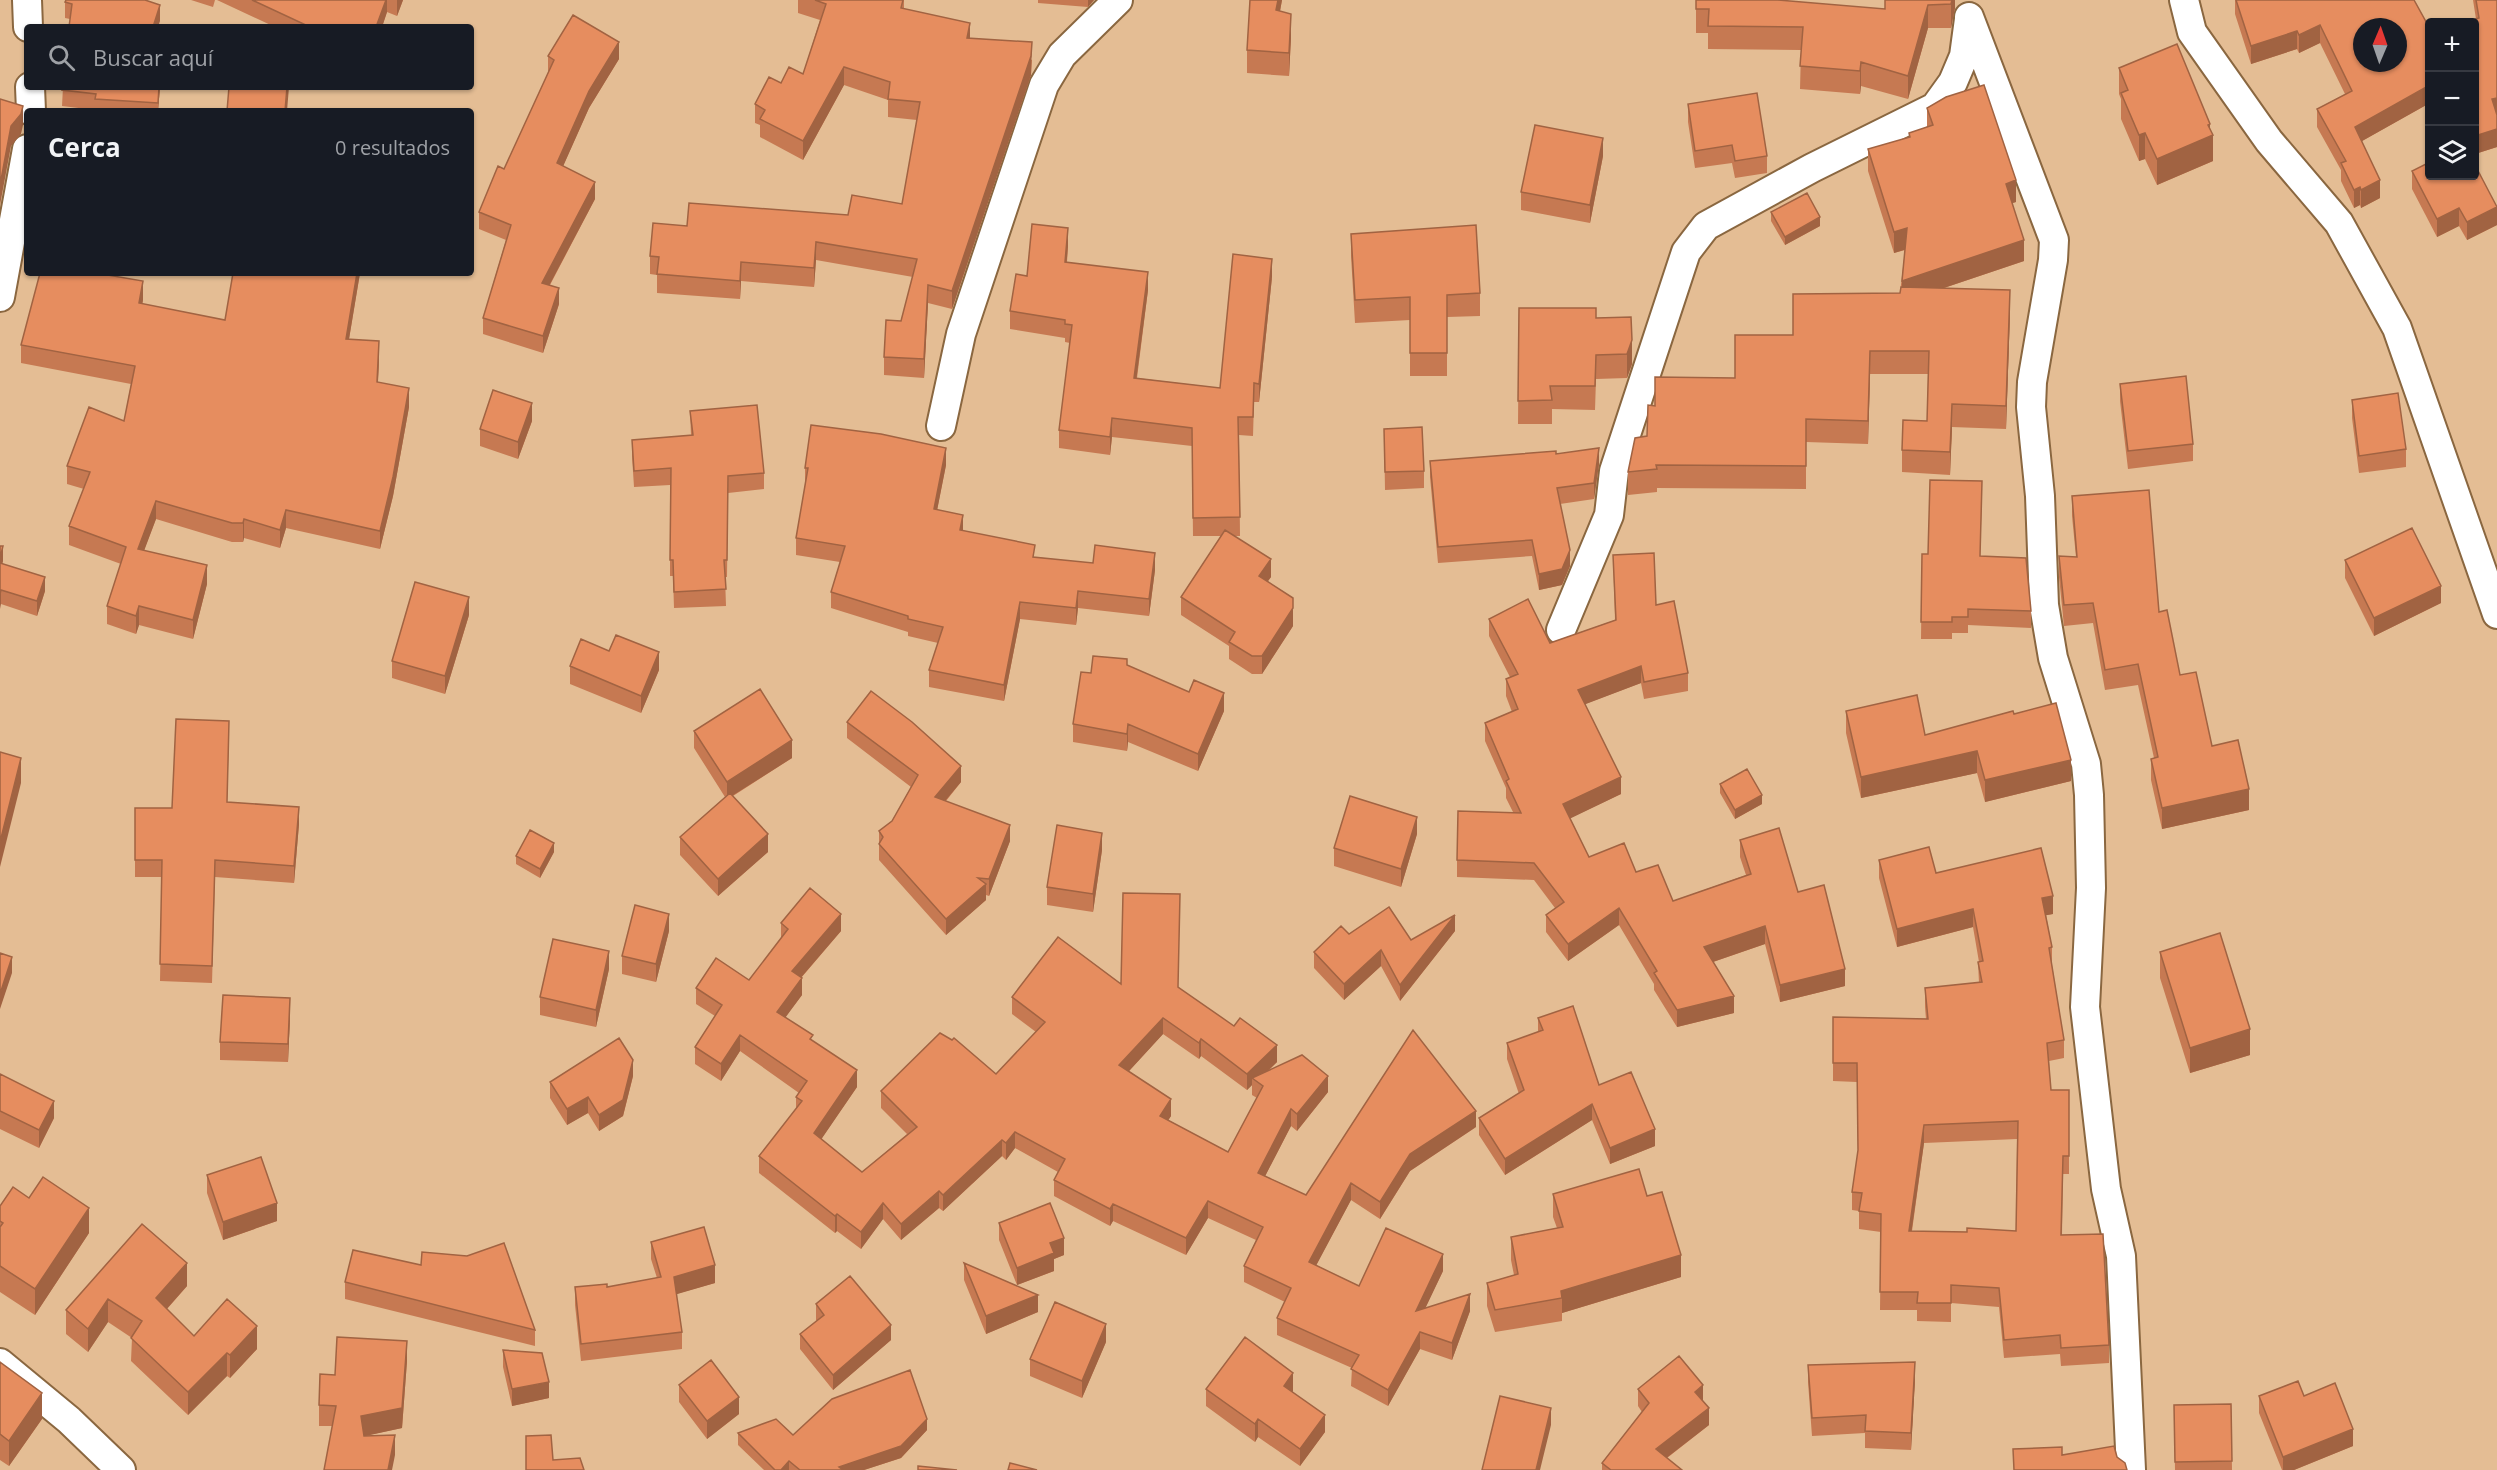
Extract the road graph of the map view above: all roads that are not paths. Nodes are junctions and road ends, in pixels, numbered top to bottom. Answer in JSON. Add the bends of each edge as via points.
{"nodes":[{"id":1,"x":27,"y":0,"type":"edge"},
{"id":2,"x":1118,"y":0,"type":"edge"},
{"id":3,"x":2184,"y":0,"type":"edge"},
{"id":4,"x":1970,"y":9,"type":"edge"},
{"id":5,"x":28,"y":24,"type":"edge"},
{"id":6,"x":30,"y":90,"type":"edge"},
{"id":7,"x":31,"y":108,"type":"edge"},
{"id":8,"x":24,"y":163,"type":"edge"},
{"id":9,"x":4,"y":259,"type":"edge"},
{"id":10,"x":0,"y":297,"type":"edge"},
{"id":11,"x":940,"y":426,"type":"dead end"},
{"id":12,"x":2497,"y":614,"type":"edge"},
{"id":13,"x":1561,"y":630,"type":"dead end"},
{"id":14,"x":0,"y":1363,"type":"edge"},
{"id":15,"x":121,"y":1470,"type":"edge"},
{"id":16,"x":2132,"y":1470,"type":"edge"}],
"edges":[{"from":1,"to":5,"type":"street"},
{"from":2,"to":11,"type":"street","via":[[1062,55],[1044,85],[961,334]]},
{"from":3,"to":12,"type":"street","via":[[2192,32],[2269,141],[2339,223],[2397,328]]},
{"from":4,"to":13,"type":"street","via":[[1964,56],[1953,82],[1935,107],[1706,226],[1686,252],[1614,471],[1609,516]]},
{"from":4,"to":16,"type":"street","via":[[2054,240],[2031,407],[2040,496],[2044,605],[2053,658],[2086,764],[2090,795],[2091,888],[2085,1007],[2106,1189],[2121,1256]]},
{"from":6,"to":7,"type":"street"},
{"from":8,"to":9,"type":"street"},
{"from":9,"to":10,"type":"street"},
{"from":14,"to":15,"type":"street","via":[[69,1420]]}]}
